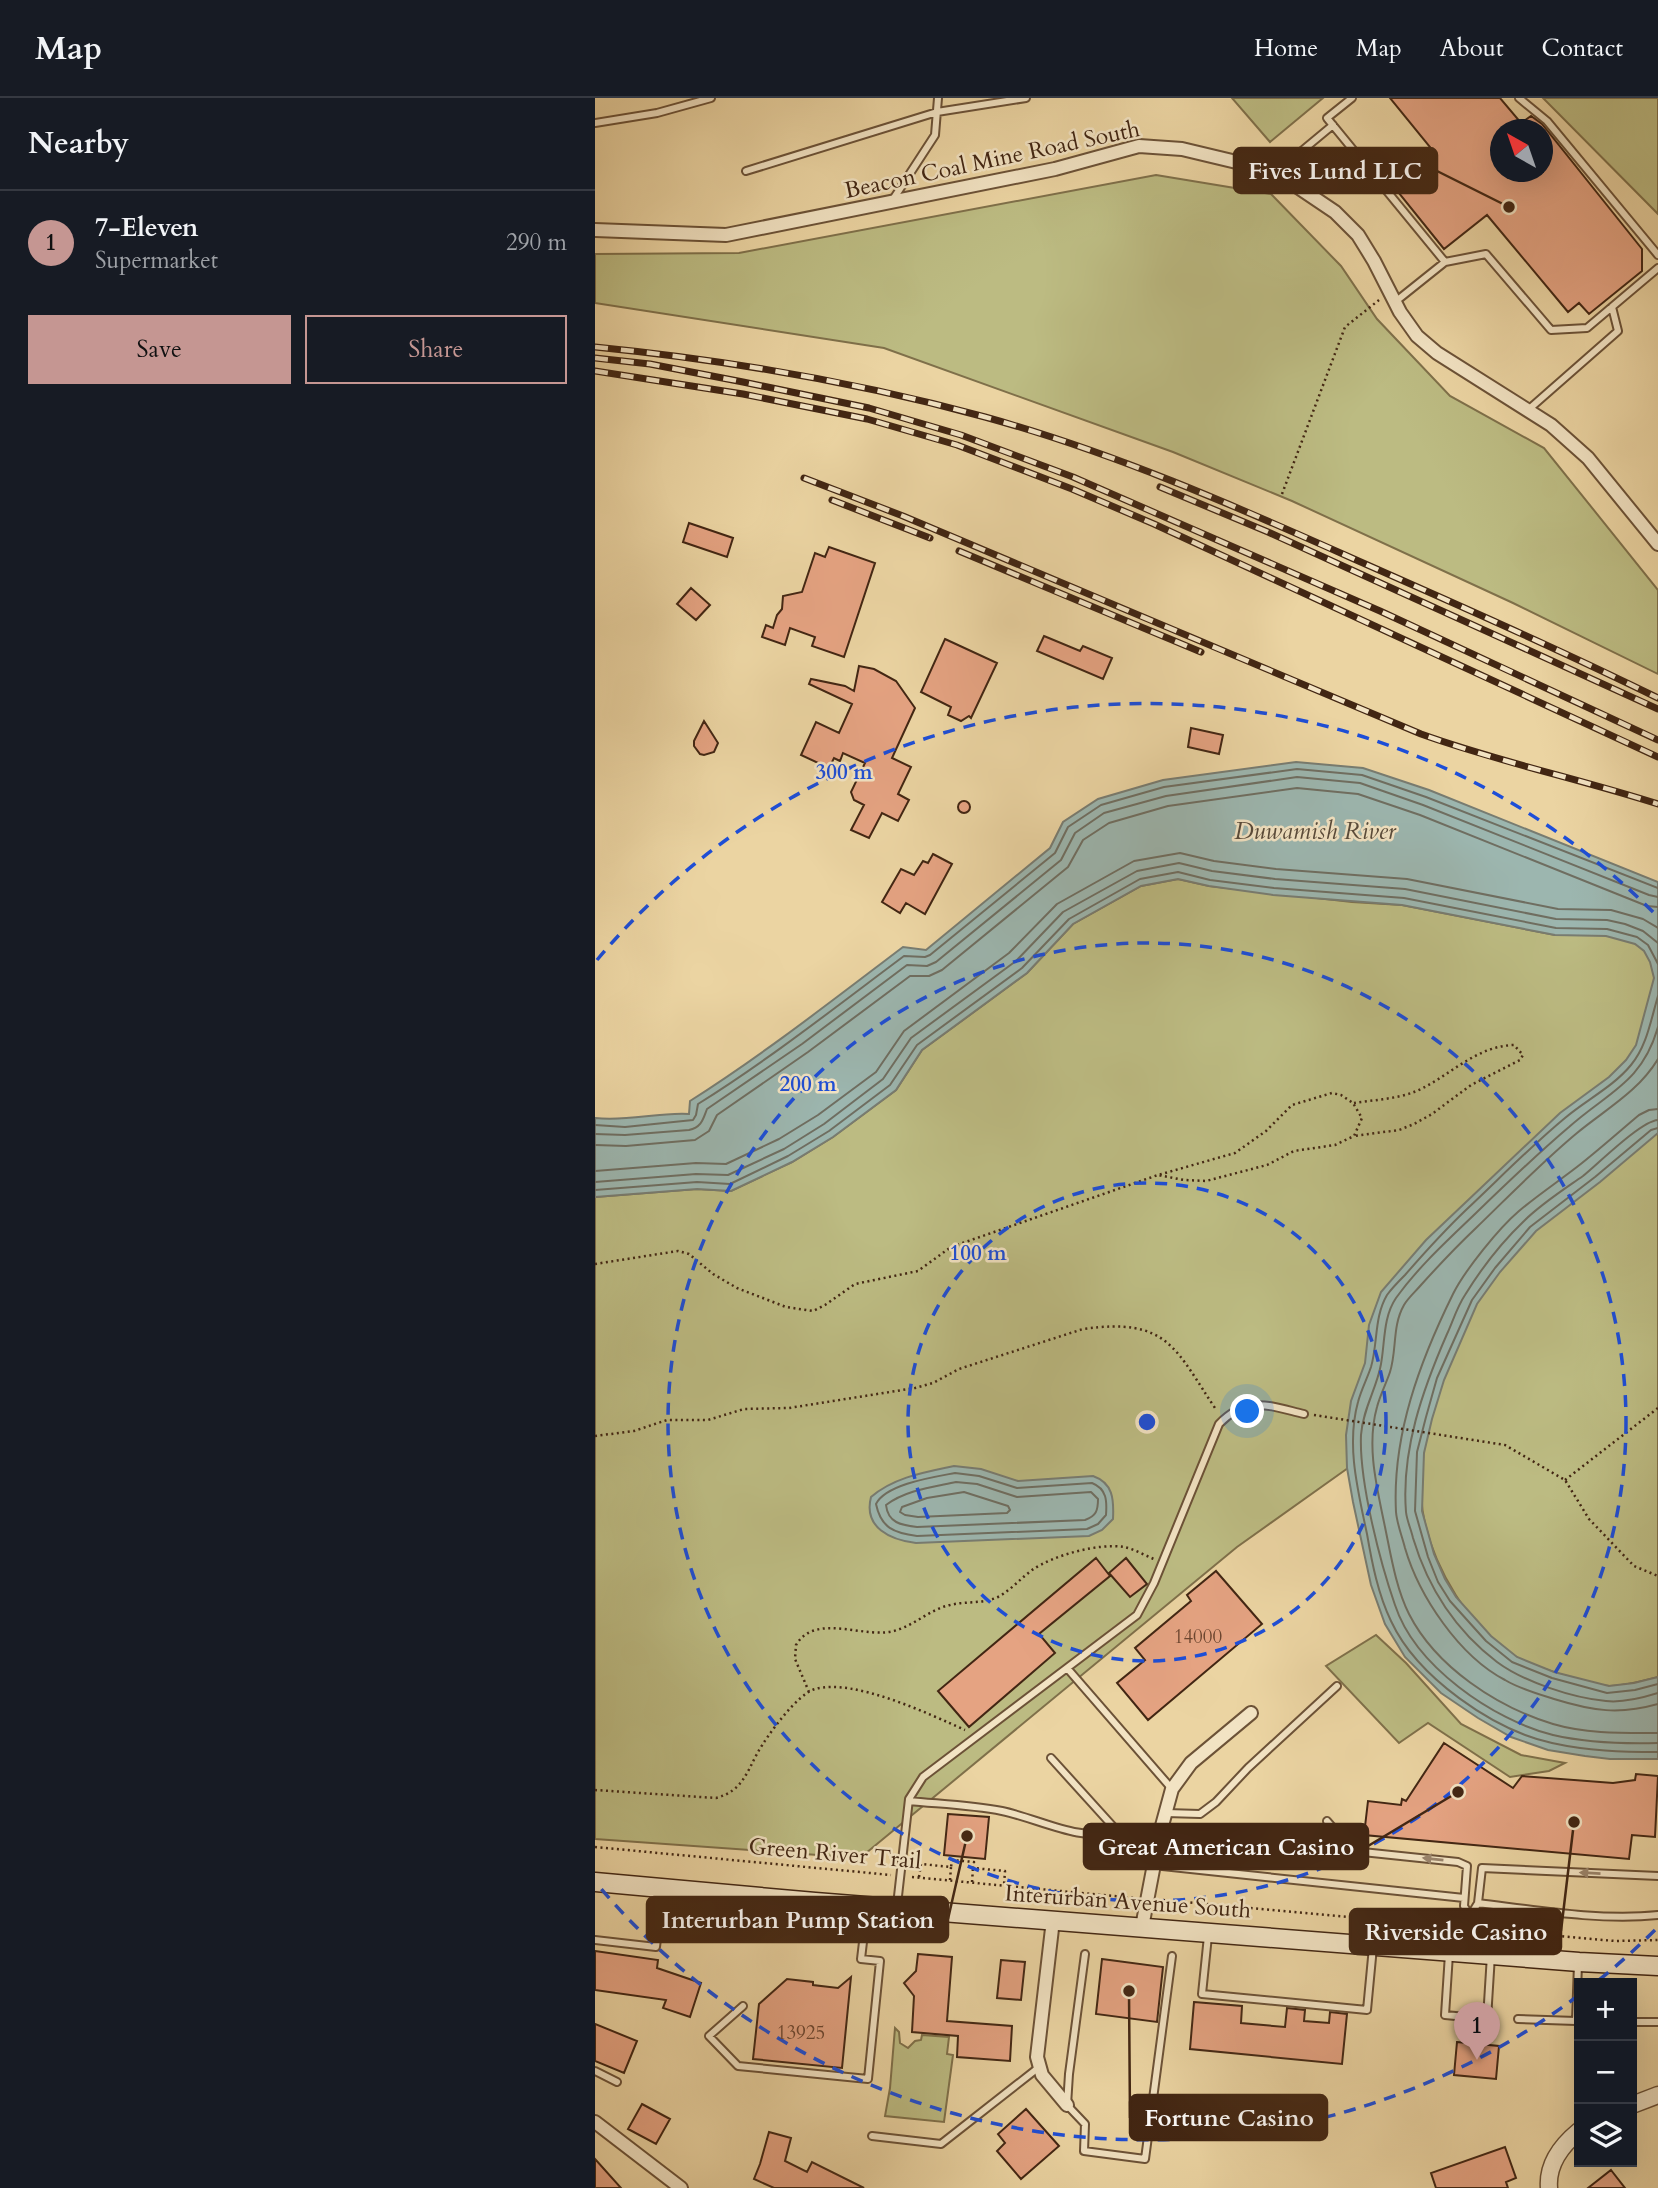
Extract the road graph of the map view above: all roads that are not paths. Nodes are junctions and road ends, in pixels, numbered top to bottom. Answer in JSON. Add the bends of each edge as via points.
{"nodes":[{"id":1,"x":711,"y":98,"type":"edge"},
{"id":2,"x":938,"y":98,"type":"edge"},
{"id":3,"x":1026,"y":98,"type":"edge"},
{"id":4,"x":1352,"y":98,"type":"edge"},
{"id":5,"x":1519,"y":98,"type":"edge"},
{"id":6,"x":937,"y":112,"type":"junction"},
{"id":7,"x":595,"y":123,"type":"edge"},
{"id":8,"x":1333,"y":125,"type":"junction"},
{"id":9,"x":746,"y":171,"type":"dead end"},
{"id":10,"x":1273,"y":174,"type":"junction"},
{"id":11,"x":891,"y":202,"type":"junction"},
{"id":12,"x":595,"y":230,"type":"edge"},
{"id":13,"x":1658,"y":255,"type":"edge"},
{"id":14,"x":1445,"y":262,"type":"junction"},
{"id":15,"x":1658,"y":268,"type":"edge"},
{"id":16,"x":1393,"y":297,"type":"junction"},
{"id":17,"x":1612,"y":307,"type":"junction"},
{"id":18,"x":1528,"y":410,"type":"junction"},
{"id":19,"x":1658,"y":544,"type":"edge"},
{"id":20,"x":1304,"y":1414,"type":"road end"},
{"id":21,"x":1067,"y":1668,"type":"junction"},
{"id":22,"x":1337,"y":1686,"type":"dead end"},
{"id":23,"x":1251,"y":1713,"type":"dead end"},
{"id":24,"x":1051,"y":1758,"type":"dead end"},
{"id":25,"x":1172,"y":1789,"type":"junction"},
{"id":26,"x":909,"y":1801,"type":"junction"},
{"id":27,"x":1164,"y":1813,"type":"junction"},
{"id":28,"x":1327,"y":1821,"type":"dead end"},
{"id":29,"x":1118,"y":1832,"type":"junction"},
{"id":30,"x":1160,"y":1833,"type":"junction"},
{"id":31,"x":1153,"y":1865,"type":"junction"},
{"id":32,"x":1658,"y":1876,"type":"edge"},
{"id":33,"x":595,"y":1882,"type":"edge"},
{"id":34,"x":663,"y":1888,"type":"junction"},
{"id":35,"x":1464,"y":1899,"type":"junction"},
{"id":36,"x":1478,"y":1903,"type":"junction"},
{"id":37,"x":867,"y":1906,"type":"junction"},
{"id":38,"x":897,"y":1908,"type":"junction"},
{"id":39,"x":1658,"y":1915,"type":"edge"},
{"id":40,"x":1470,"y":1916,"type":"junction"},
{"id":41,"x":1053,"y":1920,"type":"junction"},
{"id":42,"x":1142,"y":1927,"type":"junction"},
{"id":43,"x":1208,"y":1931,"type":"junction"},
{"id":44,"x":595,"y":1940,"type":"edge"},
{"id":45,"x":1374,"y":1945,"type":"junction"},
{"id":46,"x":1457,"y":1952,"type":"junction"},
{"id":47,"x":1086,"y":1954,"type":"dead end"},
{"id":48,"x":1491,"y":1955,"type":"junction"},
{"id":49,"x":1172,"y":1956,"type":"dead end"},
{"id":50,"x":1579,"y":1962,"type":"junction"},
{"id":51,"x":1658,"y":1966,"type":"edge"},
{"id":52,"x":1579,"y":1978,"type":"edge"},
{"id":53,"x":743,"y":2006,"type":"dead end"},
{"id":54,"x":1517,"y":2019,"type":"dead end"},
{"id":55,"x":1574,"y":2021,"type":"edge"},
{"id":56,"x":1637,"y":2022,"type":"edge"},
{"id":57,"x":1658,"y":2022,"type":"edge"},
{"id":58,"x":1038,"y":2068,"type":"junction"},
{"id":59,"x":595,"y":2071,"type":"edge"},
{"id":60,"x":617,"y":2082,"type":"dead end"},
{"id":61,"x":1658,"y":2095,"type":"edge"},
{"id":62,"x":1635,"y":2104,"type":"edge"},
{"id":63,"x":1067,"y":2105,"type":"junction"},
{"id":64,"x":595,"y":2122,"type":"edge"},
{"id":65,"x":872,"y":2136,"type":"dead end"},
{"id":66,"x":1574,"y":2136,"type":"edge"},
{"id":67,"x":1544,"y":2186,"type":"edge"},
{"id":68,"x":681,"y":2188,"type":"edge"}],
"edges":[{"from":1,"to":7,"type":"lane"},
{"from":2,"to":6,"type":"lane"},
{"from":3,"to":6,"type":"lane"},
{"from":4,"to":8,"type":"lane","via":[[1327,118]]},
{"from":5,"to":13,"type":"lane","via":[[1547,121]]},
{"from":6,"to":9,"type":"lane"},
{"from":6,"to":11,"type":"lane","via":[[935,135]]},
{"from":8,"to":10,"type":"lane"},
{"from":8,"to":14,"type":"lane"},
{"from":10,"to":11,"type":"street","name":"Beacon Coal Mine Road South","via":[[1182,149],[1139,146],[1055,169]]},
{"from":10,"to":16,"type":"street","name":"Beacon Coal Mine Road South","via":[[1289,181],[1358,235]]},
{"from":11,"to":12,"type":"street","name":"Beacon Coal Mine Road South","via":[[726,235]]},
{"from":14,"to":16,"type":"lane"},
{"from":14,"to":17,"type":"lane","via":[[1486,254],[1551,330],[1587,328]]},
{"from":15,"to":17,"type":"lane"},
{"from":16,"to":18,"type":"street","name":"Beacon Coal Mine Road South","via":[[1417,336],[1437,353]]},
{"from":17,"to":18,"type":"lane","via":[[1618,331]]},
{"from":18,"to":19,"type":"street","name":"Beacon Coal Mine Road South","via":[[1588,458]]},
{"from":20,"to":21,"type":"lane","via":[[1257,1403],[1219,1424],[1137,1615]]},
{"from":21,"to":25,"type":"lane"},
{"from":21,"to":26,"type":"lane","via":[[923,1777]]},
{"from":22,"to":27,"type":"lane","via":[[1201,1814]]},
{"from":23,"to":25,"type":"street","via":[[1191,1763]]},
{"from":24,"to":29,"type":"lane"},
{"from":25,"to":27,"type":"street"},
{"from":26,"to":29,"type":"lane","via":[[1002,1811],[1101,1837]]},
{"from":26,"to":38,"type":"lane"},
{"from":27,"to":30,"type":"street"},
{"from":35,"to":28,"type":"lane","one_way":true,"via":[[1467,1866],[1463,1863],[1353,1851]]},
{"from":29,"to":30,"type":"lane"},
{"from":30,"to":31,"type":"street"},
{"from":31,"to":35,"type":"lane"},
{"from":31,"to":42,"type":"street"},
{"from":32,"to":36,"type":"lane","one_way":true,"via":[[1482,1868]]},
{"from":33,"to":34,"type":"main road","name":"Interurban Avenue South"},
{"from":34,"to":37,"type":"main road","name":"Interurban Avenue South"},
{"from":34,"to":44,"type":"lane","via":[[656,1947]]},
{"from":35,"to":40,"type":"lane"},
{"from":36,"to":39,"type":"lane"},
{"from":36,"to":40,"type":"lane"},
{"from":37,"to":38,"type":"main road","name":"Interurban Avenue South"},
{"from":37,"to":53,"type":"lane","via":[[861,1959],[880,1961],[868,2079],[738,2066],[709,2036]]},
{"from":38,"to":41,"type":"main road","name":"Interurban Avenue South"},
{"from":40,"to":46,"type":"lane"},
{"from":41,"to":42,"type":"main road","name":"Interurban Avenue South"},
{"from":41,"to":58,"type":"street"},
{"from":42,"to":43,"type":"main road","name":"Interurban Avenue South"},
{"from":43,"to":45,"type":"main road","name":"Interurban Avenue South"},
{"from":43,"to":45,"type":"lane","via":[[1202,1994],[1367,2010]]},
{"from":45,"to":46,"type":"main road","name":"Interurban Avenue South"},
{"from":46,"to":48,"type":"main road","name":"Interurban Avenue South"},
{"from":46,"to":48,"type":"lane","via":[[1445,2015],[1487,2019]]},
{"from":47,"to":63,"type":"lane"},
{"from":48,"to":50,"type":"main road","name":"Interurban Avenue South"},
{"from":49,"to":63,"type":"lane","via":[[1145,2159],[1084,2151],[1085,2124]]},
{"from":50,"to":51,"type":"main road","name":"Interurban Avenue South"},
{"from":50,"to":52,"type":"lane"},
{"from":54,"to":55,"type":"lane"},
{"from":56,"to":57,"type":"lane"},
{"from":58,"to":63,"type":"street"},
{"from":58,"to":65,"type":"lane","via":[[941,2144]]},
{"from":59,"to":60,"type":"lane"},
{"from":61,"to":62,"type":"street"},
{"from":64,"to":68,"type":"street"},
{"from":66,"to":67,"type":"street","via":[[1558,2152]]}]}
